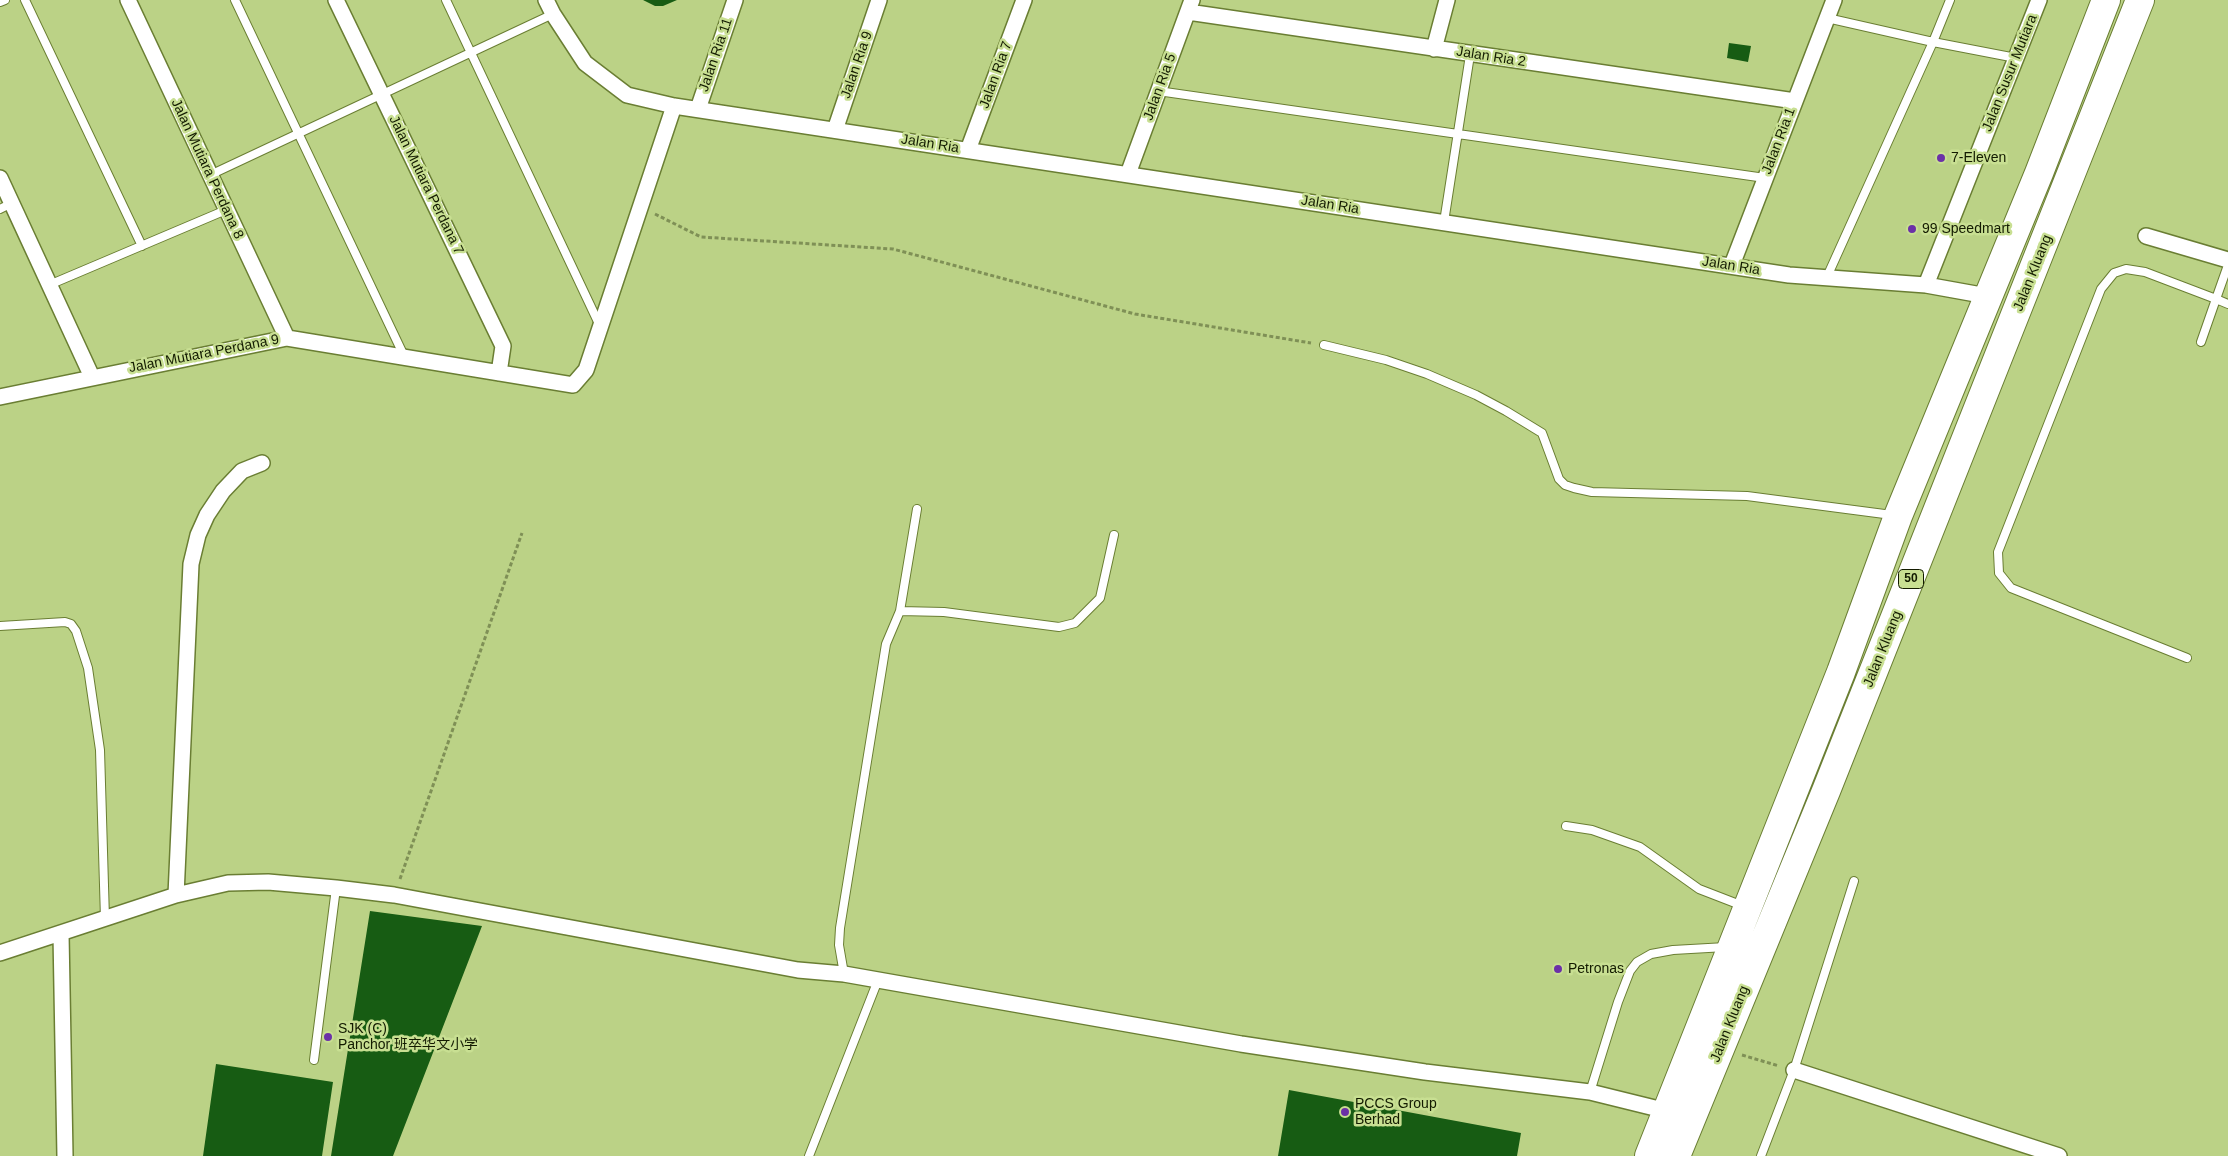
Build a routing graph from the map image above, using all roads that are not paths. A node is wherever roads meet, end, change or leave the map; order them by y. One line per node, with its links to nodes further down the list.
1 (5, 0): 17 (lane)
2 (25, 0): 43 (lane)
3 (128, 0): 36 (street, Jalan Mutiara Perdana 8)
4 (235, 0): 32 (lane)
5 (336, 0): 27 (street, Jalan Mutiara Perdana 7)
6 (446, 0): 23 (lane)
7 (546, 0): 19 (street, Jalan Ria)
8 (735, 0): 30 (street, Jalan Ria 11)
9 (879, 0): 31 (street, Jalan Ria 9)
10 (1024, 0): 34 (street, Jalan Ria 7)
11 (1447, 0): 22 (street)
12 (1834, 0): 20 (street, Jalan Ria 1)
13 (1950, 0): 21 (lane)
14 (2039, 0): 25 (street, Jalan Susur Mutiara)
15 (2106, 0): 50 (highway, Jalan Kluang / 50)
16 (2140, 0): 86 (highway, Jalan Kluang / 50)
17 (0, 2)
18 (1190, 6): 22 (street, Jalan Ria 2); 26 (street, Jalan Ria 5)
19 (553, 14): 23 (lane); 29 (street, Jalan Ria)
20 (1827, 18): 21 (lane); 28 (street, Jalan Ria 1)
21 (1933, 42): 25 (lane); 47 (lane)
22 (1434, 49): 24 (street, Jalan Ria 2)
23 (471, 53): 27 (lane); 53 (lane)
24 (1470, 55): 28 (street, Jalan Ria 2); 33 (lane)
25 (2016, 58): 49 (street, Jalan Susur Mutiara)
26 (1158, 91): 33 (lane); 35 (street, Jalan Ria 5)
27 (382, 94): 32 (lane); 58 (street, Jalan Mutiara Perdana 7)
28 (1795, 101): 38 (street, Jalan Ria 1)
29 (674, 106): 30 (street, Jalan Ria); 53 (street)
30 (698, 109): 31 (street, Jalan Ria)
31 (835, 130): 34 (street, Jalan Ria)
32 (299, 134): 36 (lane); 57 (lane)
33 (1458, 134): 38 (lane); 41 (lane)
34 (968, 150): 35 (street, Jalan Ria)
35 (1128, 174): 41 (street, Jalan Ria)
36 (210, 175): 40 (street, Jalan Mutiara Perdana 8)
37 (0, 178): 39 (street)
38 (1765, 178): 45 (street, Jalan Ria 1)
39 (6, 206): 48 (street)
40 (226, 210): 43 (lane); 54 (street, Jalan Mutiara Perdana 8)
41 (1444, 222): 45 (street, Jalan Ria)
42 (2146, 236): 44 (street)
43 (142, 246): 48 (lane)
44 (2228, 260)
45 (1732, 265): 47 (street, Jalan Ria)
46 (2228, 265): 51 (lane)
47 (1826, 279): 49 (street, Jalan Ria)
48 (49, 285): 59 (street)
49 (1926, 285): 50 (street, Jalan Ria)
50 (1987, 296): 63 (highway, Jalan Kluang / 50)
51 (2216, 299): 52 (lane); 55 (lane); 67 (lane)
52 (2228, 304)
53 (600, 327): 58 (street, Jalan Mutiara Perdana 9)
54 (287, 338): 57 (street, Jalan Mutiara Perdana 9); 59 (street, Jalan Mutiara Perdana 9)
55 (2201, 342)
56 (1324, 345): 63 (lane)
57 (405, 358): 58 (street, Jalan Mutiara Perdana 9)
58 (499, 373)
59 (92, 377): 60 (street, Jalan Mutiara Perdana 9)
60 (0, 397)
61 (262, 463): 71 (street)
62 (917, 509): 65 (lane)
63 (1898, 516): 72 (highway, Jalan Kluang / 50)
64 (1114, 535): 65 (lane)
65 (900, 611): 77 (lane)
66 (0, 626): 73 (lane)
67 (2187, 658)
68 (1566, 826): 72 (lane)
69 (1854, 881): 80 (lane)
70 (336, 888): 71 (street); 77 (street); 79 (lane)
71 (176, 895): 73 (street)
72 (1747, 908): 75 (highway, Jalan Kluang / 50)
73 (106, 919): 74 (street)
74 (61, 934): 76 (street); 83 (street)
75 (1732, 947): 81 (lane); 82 (highway, Jalan Kluang / 50)
76 (0, 953)
77 (844, 974): 78 (street)
78 (878, 980): 81 (street); 84 (lane)
79 (314, 1060)
80 (1794, 1070): 87 (lane); 88 (street)
81 (1590, 1092): 82 (street)
82 (1667, 1111): 85 (highway, Jalan Kluang / 50)
83 (65, 1156)
84 (809, 1156)
85 (1649, 1156)
86 (1676, 1156)
87 (1761, 1156)
88 (2059, 1156)

